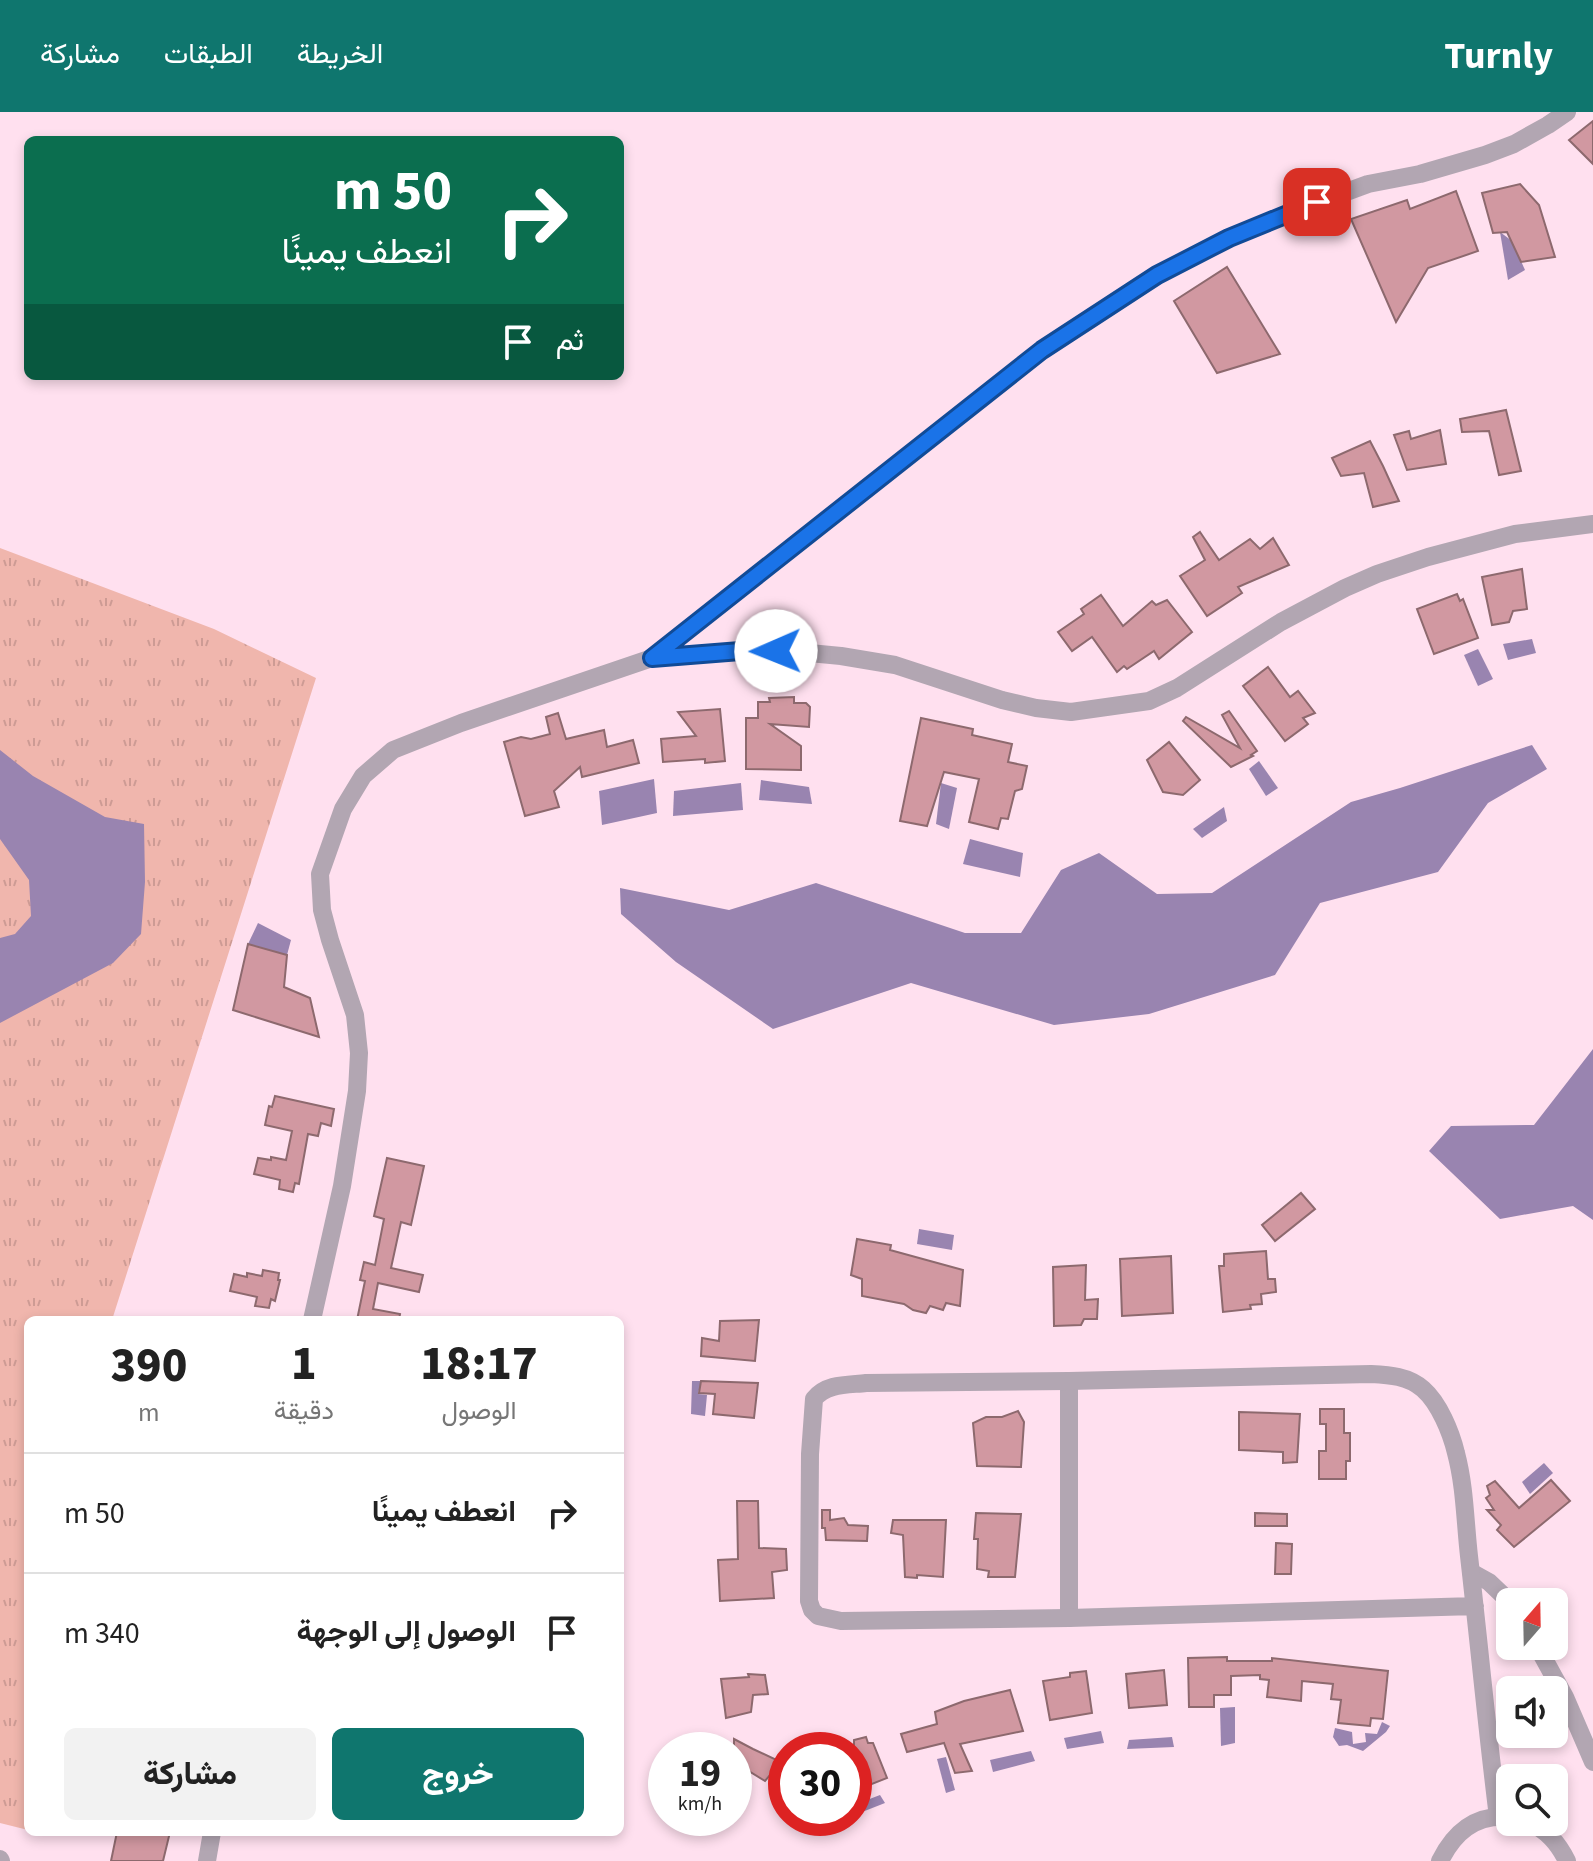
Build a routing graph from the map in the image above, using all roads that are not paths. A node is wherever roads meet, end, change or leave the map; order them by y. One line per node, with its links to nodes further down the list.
1 (1567, 112): 3 (street)
2 (1593, 524): 3 (street)
3 (652, 658): 4 (street)
4 (313, 1316)
5 (1069, 1381): 6 (street); 9 (street); 9 (street)
6 (1471, 1572): 7 (street); 8 (street)
7 (1498, 1588)
8 (1475, 1606): 9 (street); 12 (street)
9 (1069, 1618)
10 (1545, 1660): 11 (street)
11 (1593, 1762)
12 (1496, 1774)
13 (1496, 1818): 17 (street)
14 (211, 1836): 16 (street)
15 (1550, 1836): 18 (street)
16 (207, 1861)
17 (1440, 1861)
18 (1567, 1861)

